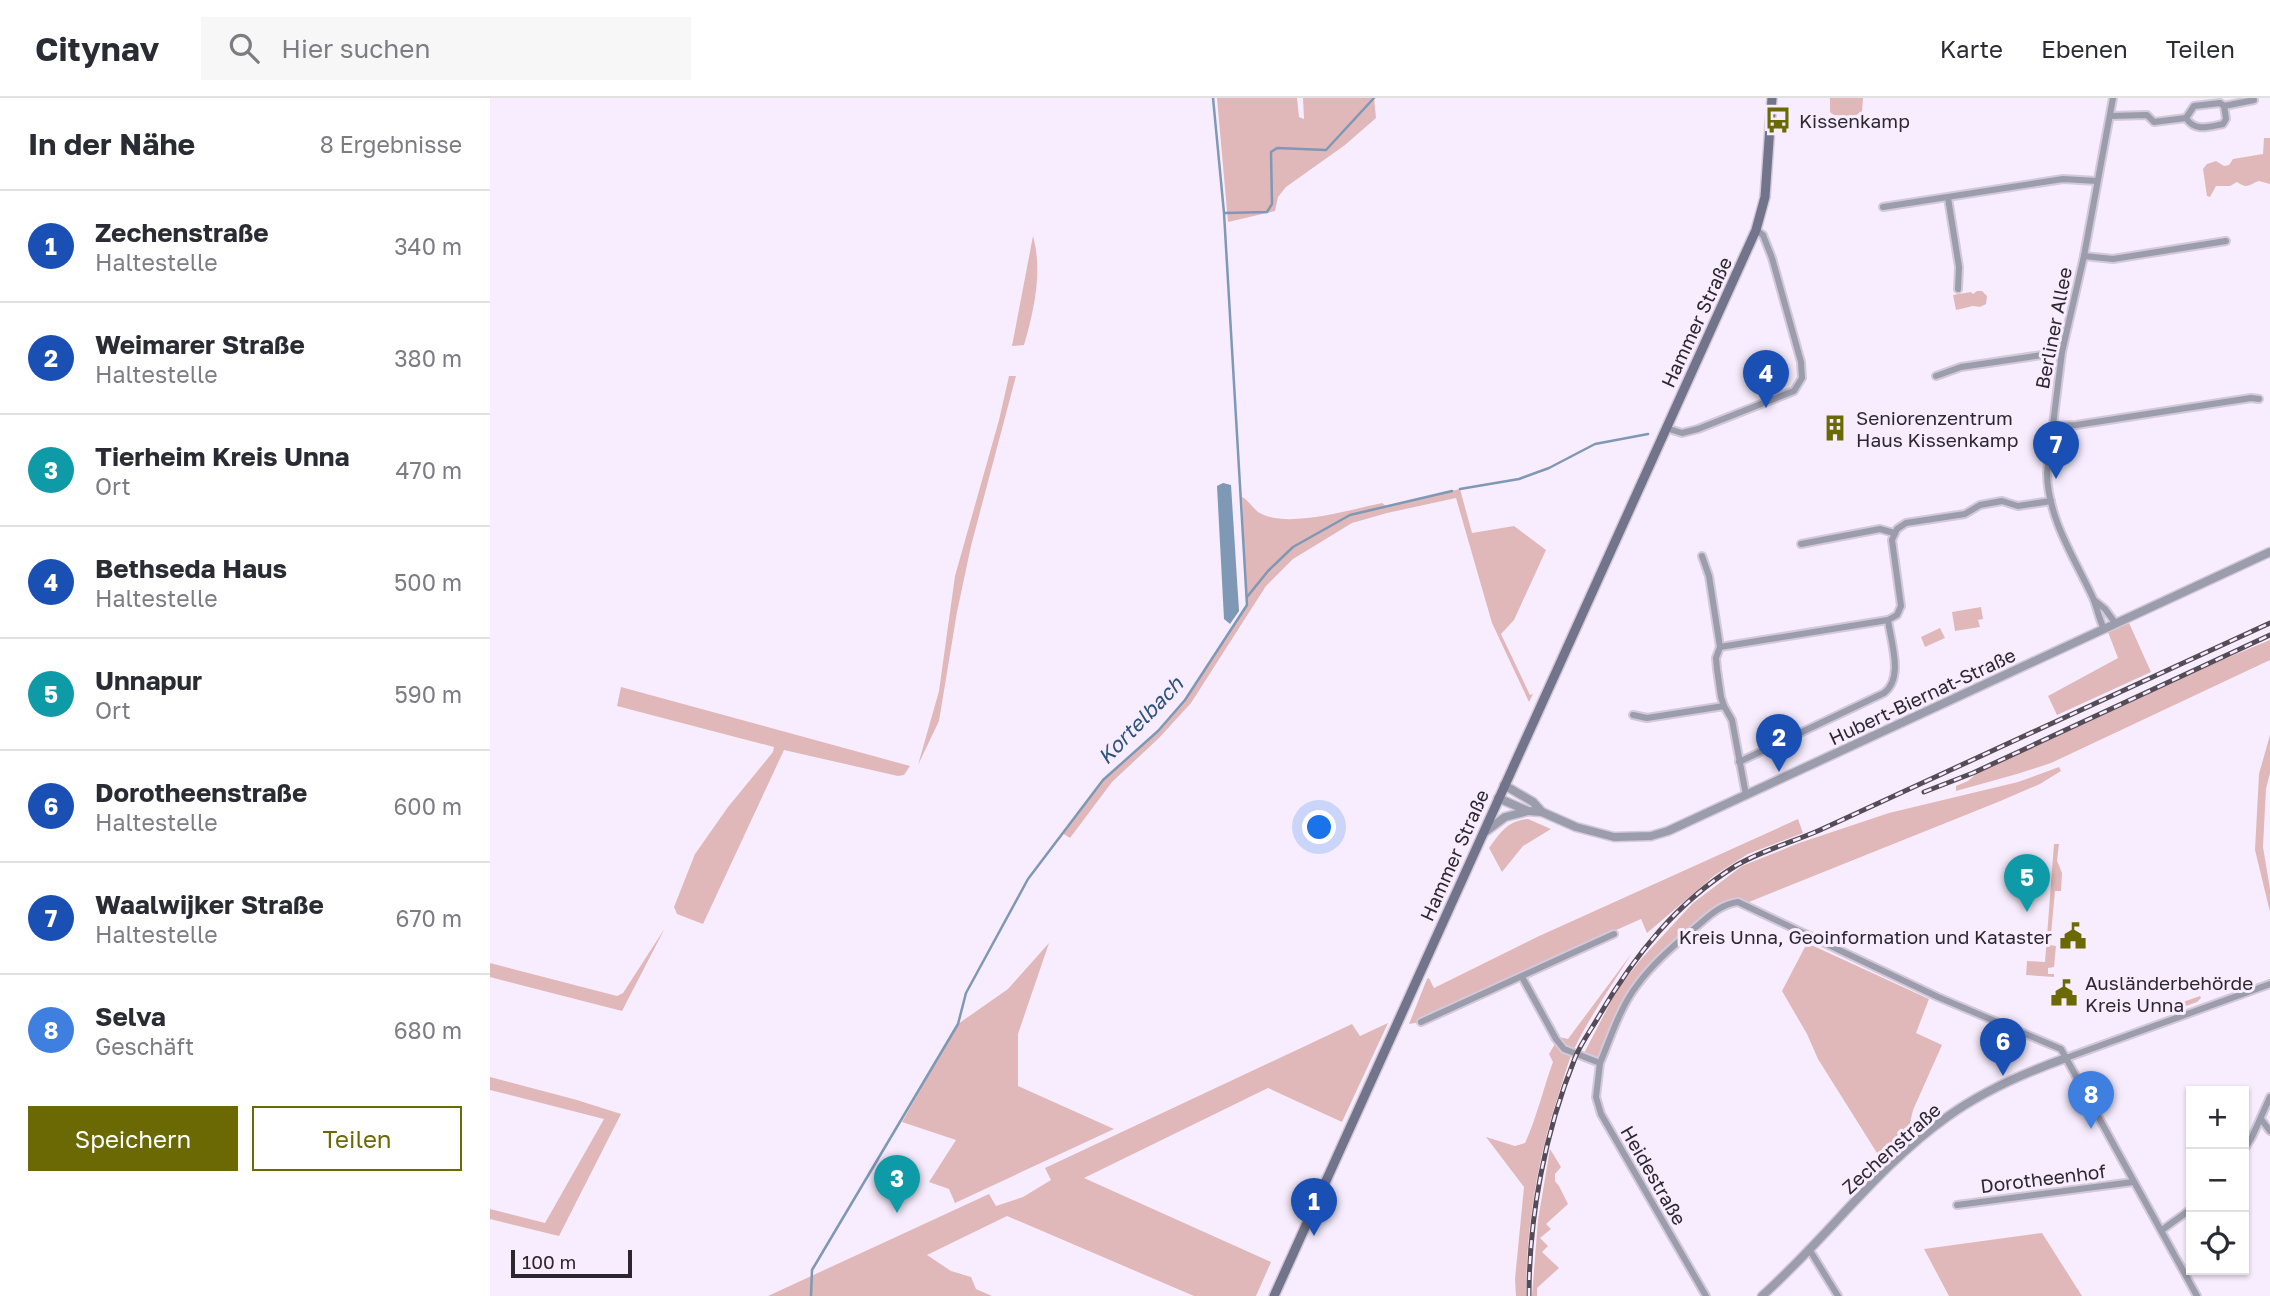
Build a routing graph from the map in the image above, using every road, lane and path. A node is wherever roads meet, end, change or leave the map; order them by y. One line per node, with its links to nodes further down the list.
1 (1772, 98): 10 (main road, Hammer Straße)
2 (2113, 98): 5 (street, Berliner Allee)
3 (2253, 100): 4 (street)
4 (2224, 106): 6 (street); 6 (street)
5 (2111, 116): 6 (street); 7 (street, Berliner Allee)
6 (2186, 118)
7 (2098, 181): 8 (street); 12 (street, Berliner Allee)
8 (1948, 198): 9 (street); 13 (street)
9 (1883, 207)
10 (1756, 230): 18 (main road, Hammer Straße); 18 (street)
11 (2226, 241): 12 (street)
12 (2084, 256): 14 (street, Berliner Allee)
13 (1958, 289)
14 (2062, 352): 15 (street); 17 (street, Berliner Allee)
15 (1936, 376)
16 (2259, 398): 17 (street)
17 (2053, 426): 19 (street, Berliner Allee)
18 (1666, 428): 32 (main road, Hammer Straße)
19 (2051, 500): 20 (street); 24 (street, Berliner Allee)
20 (1894, 533): 21 (street); 25 (street)
21 (1801, 544)
22 (2270, 552): 26 (street, Hubert-Biernat-Straße)
23 (1702, 556): 28 (street)
24 (2094, 600): 26 (street, Berliner Allee); 27 (street, Berliner Allee)
25 (1888, 620): 28 (street); 31 (street)
26 (2116, 624): 27 (street, Hubert-Biernat-Straße)
27 (2104, 629): 33 (street, Hubert-Biernat-Straße)
28 (1720, 648): 29 (street)
29 (1724, 706): 30 (street); 31 (street)
30 (1633, 715)
31 (1739, 762): 33 (street)
32 (1504, 785): 34 (main road, Hammer Straße); 36 (street, Hubert-Biernat-Straße)
33 (1746, 795): 36 (street, Hubert-Biernat-Straße)
34 (1498, 798): 35 (street, Hubert-Biernat-Straße); 37 (main road, Hammer Straße)
35 (1528, 811): 36 (street, Hubert-Biernat-Straße); 37 (street)
36 (1542, 812)
37 (1482, 835): 53 (main road, Hammer Straße)
38 (1614, 934): 39 (street)
39 (1522, 976): 41 (street); 43 (street)
40 (2270, 984): 42 (street, Zechenstraße)
41 (1420, 1021)
42 (2066, 1058): 43 (street); 48 (street); 52 (street, Zechenstraße)
43 (1600, 1063): 54 (street, Heidestraße)
44 (2270, 1097): 45 (street)
45 (2261, 1119): 46 (street); 47 (street)
46 (2270, 1132)
47 (2245, 1149)
48 (2133, 1182): 49 (street, Dorotheenhof); 51 (street)
49 (1957, 1205)
50 (2187, 1212): 51 (street)
51 (2162, 1230): 57 (street)
52 (1810, 1249): 55 (street, Zechenstraße); 56 (street)
53 (1274, 1296)
54 (1706, 1296)
55 (1762, 1296)
56 (1838, 1296)
57 (2197, 1296)

